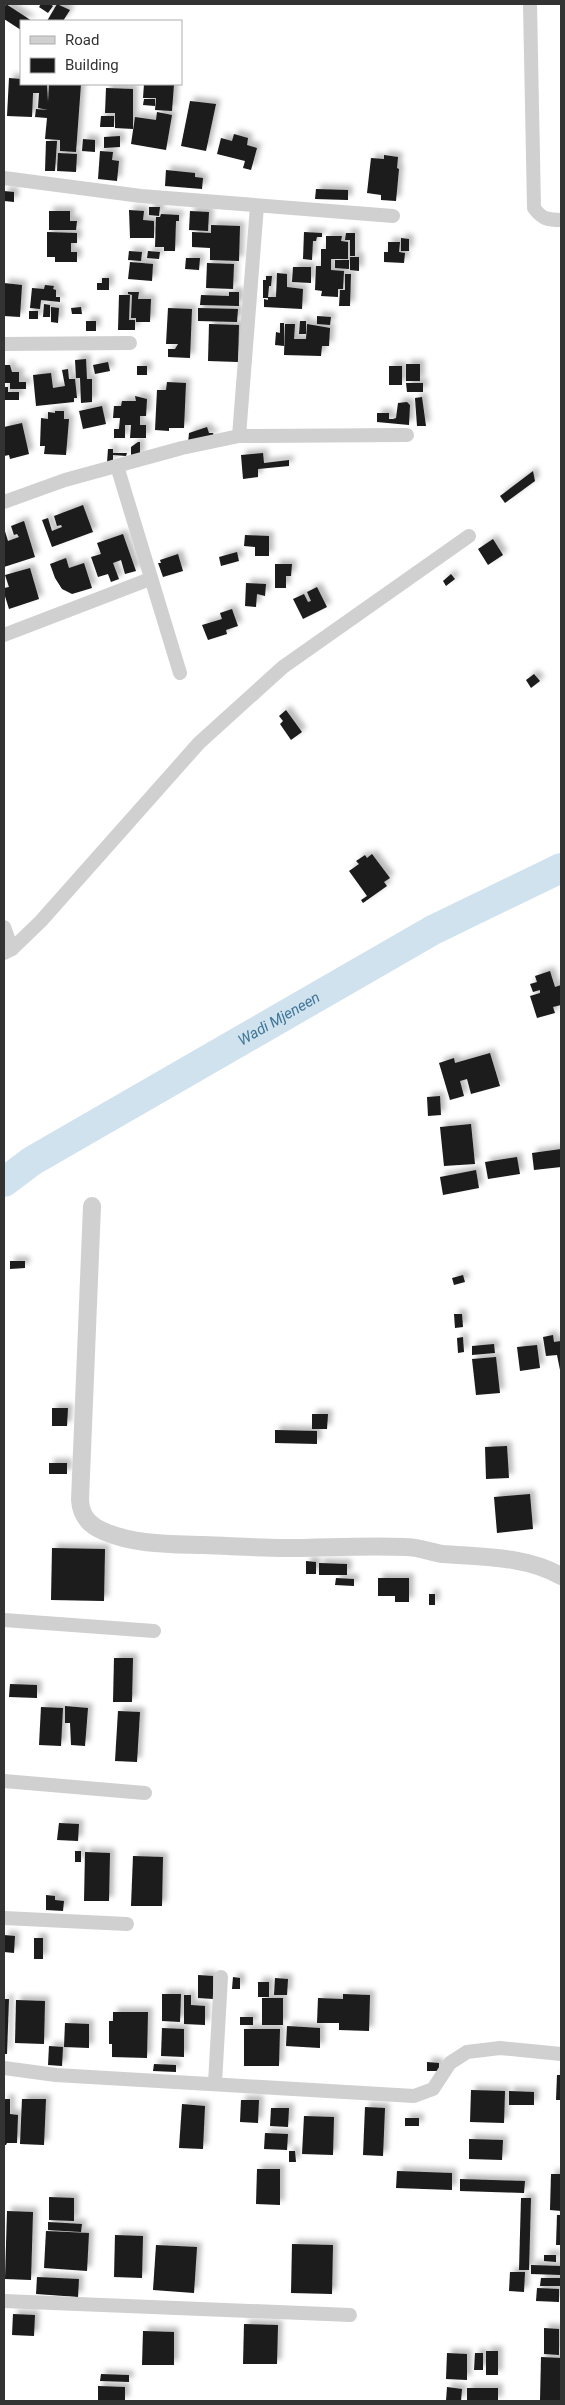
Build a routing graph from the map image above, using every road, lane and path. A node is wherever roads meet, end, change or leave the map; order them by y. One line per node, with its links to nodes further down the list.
1 (530, 4): 5 (street)
2 (4, 178): 3 (street)
3 (257, 206): 4 (street); 9 (street)
4 (393, 216)
5 (561, 220)
6 (130, 343): 7 (street)
7 (4, 344)
8 (407, 435): 9 (street)
9 (239, 436): 10 (street)
10 (116, 466): 11 (street); 13 (street)
11 (4, 502)
12 (469, 536): 17 (street)
13 (150, 579): 14 (street); 15 (street)
14 (4, 635)
15 (180, 673)
16 (4, 927): 17 (street)
17 (8, 951)
18 (92, 1206): 19 (street)
19 (561, 1576)
20 (4, 1620): 21 (street)
21 (154, 1631)
22 (4, 1781): 23 (street)
23 (145, 1792)
24 (4, 1918): 25 (street)
25 (127, 1924)
26 (221, 1976): 29 (street)
27 (561, 2054): 29 (street)
28 (4, 2068): 29 (street)
29 (215, 2083)
30 (4, 2301): 31 (street)
31 (350, 2315)

